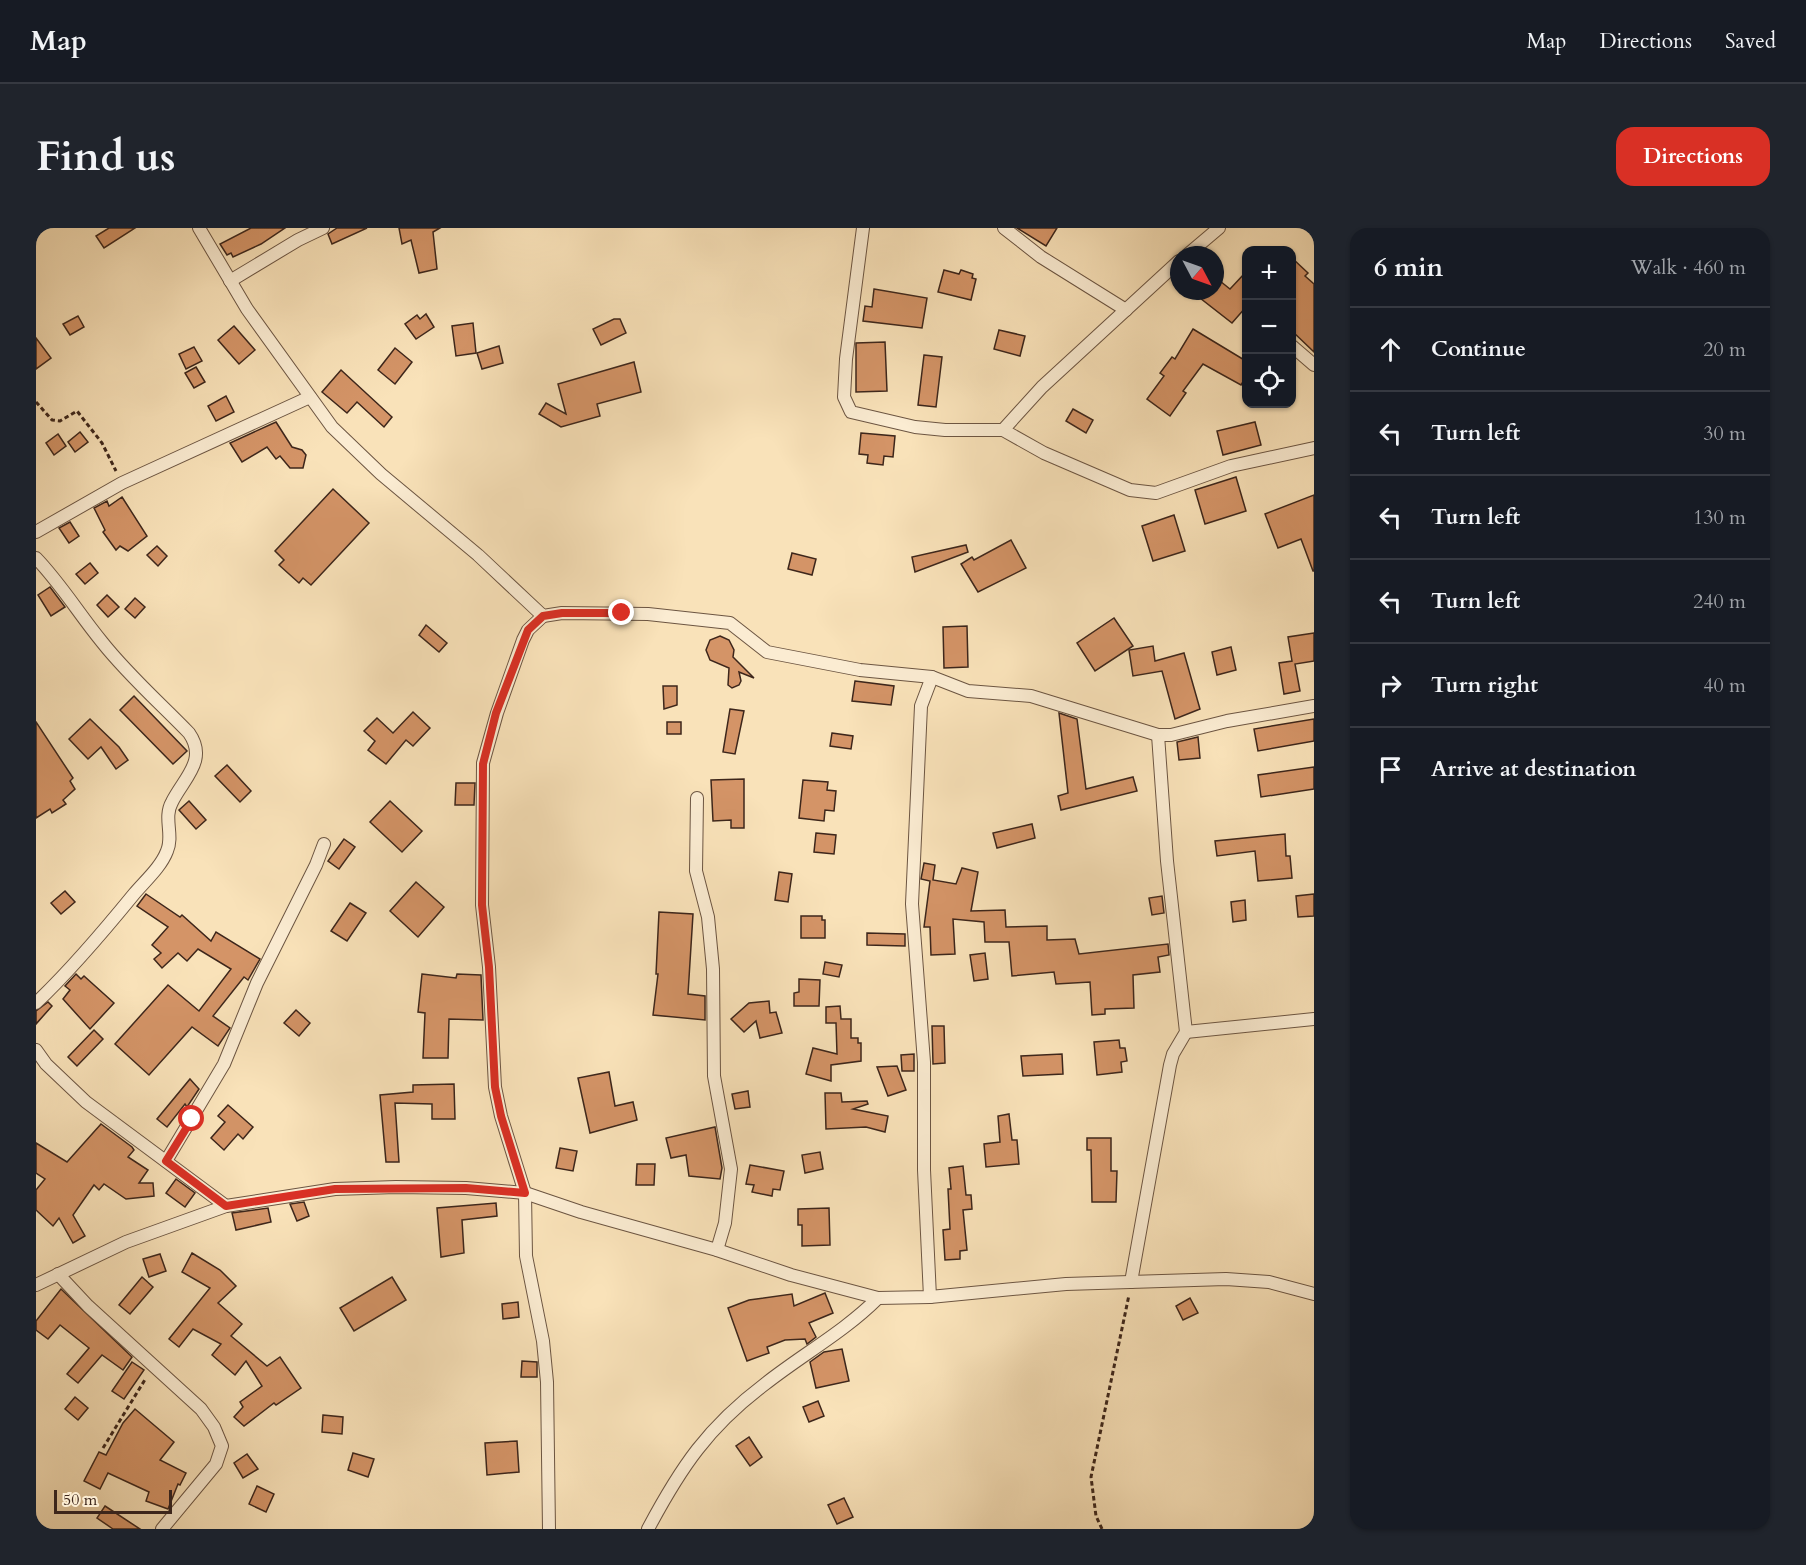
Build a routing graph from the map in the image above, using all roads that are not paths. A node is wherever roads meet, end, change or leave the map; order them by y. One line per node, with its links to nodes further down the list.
1 (199, 228): 8 (street)
2 (323, 228): 8 (street)
3 (863, 228): 13 (street)
4 (1004, 228): 9 (street)
5 (1219, 228): 6 (street)
6 (1197, 246)
7 (1170, 269): 9 (street)
8 (230, 281): 12 (street)
9 (1126, 310): 13 (street)
10 (1296, 349): 11 (street)
11 (1314, 365)
12 (310, 398): 15 (street); 17 (street)
13 (1003, 430): 14 (street)
14 (1314, 448)
15 (36, 532)
16 (36, 558): 23 (street)
17 (543, 616): 18 (street); 28 (street)
18 (932, 677): 20 (street); 35 (street)
19 (1314, 706): 20 (street)
20 (1158, 735): 25 (street)
21 (697, 798): 30 (street)
22 (324, 844): 27 (street)
23 (36, 1003)
24 (1314, 1019): 25 (street)
25 (1186, 1032): 32 (street)
26 (36, 1050): 27 (street)
27 (166, 1161): 29 (street)
28 (525, 1193): 29 (street); 30 (street); 38 (street)
29 (226, 1206): 31 (street)
30 (717, 1250): 36 (street)
31 (58, 1274): 33 (street); 37 (street)
32 (1131, 1282): 34 (street); 35 (street)
33 (36, 1285)
34 (1314, 1294)
35 (930, 1297): 36 (street)
36 (878, 1298): 39 (street)
37 (162, 1529)
38 (549, 1529)
39 (648, 1529)

